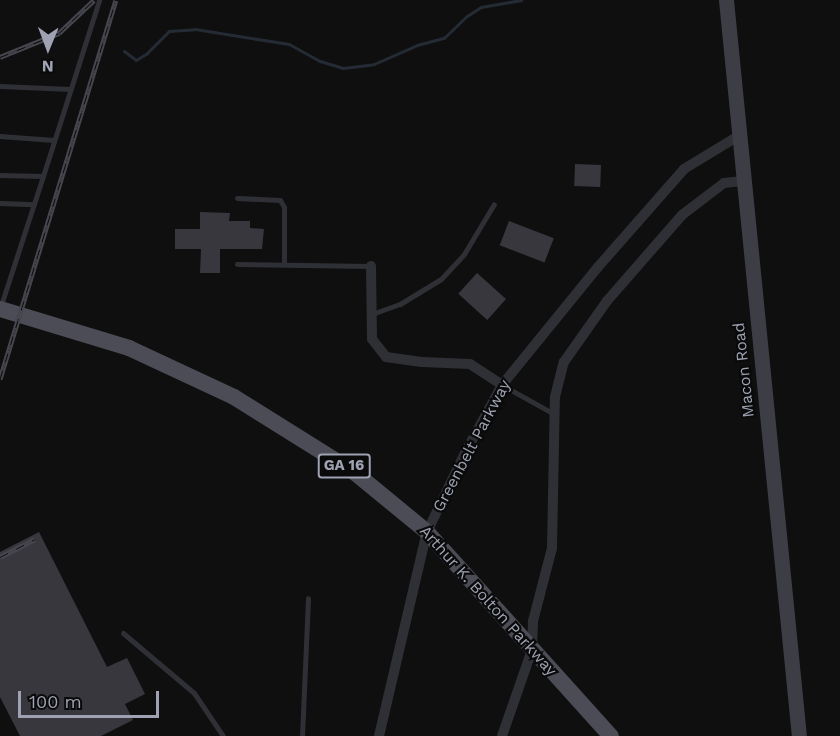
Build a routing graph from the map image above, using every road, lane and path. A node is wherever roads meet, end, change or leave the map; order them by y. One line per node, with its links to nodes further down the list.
1 (99, 0): 4 (lane)
2 (726, 0): 5 (main road, Macon Road)
3 (0, 86): 4 (lane)
4 (71, 89): 7 (lane)
5 (740, 135): 10 (main road, Macon Road); 20 (street, Greenbelt Parkway)
6 (0, 136): 7 (lane)
7 (54, 140): 9 (lane)
8 (0, 175): 9 (lane)
9 (43, 176): 13 (lane)
10 (743, 181): 21 (street); 31 (main road, Macon Road)
11 (237, 198): 16 (lane)
12 (0, 203): 13 (lane)
13 (34, 204): 18 (lane)
14 (494, 204): 19 (lane)
15 (237, 264): 16 (lane)
16 (284, 264): 17 (lane)
17 (371, 266): 19 (street)
18 (0, 309): 22 (main road, Arthur K. Bolton Parkway / GA 16)
19 (372, 314): 20 (street)
20 (502, 385): 21 (lane); 22 (street, Greenbelt Parkway)
21 (555, 414): 25 (street)
22 (427, 532): 25 (main road, Arthur K. Bolton Parkway / GA 16); 28 (street, Greenbelt Parkway)
23 (308, 598): 27 (lane)
24 (123, 633): 26 (lane)
25 (532, 650): 29 (street); 30 (main road, Arthur K. Bolton Parkway / GA 16)
26 (223, 736)
27 (302, 736)
28 (379, 736)
29 (502, 736)
30 (611, 736)
31 (799, 736)

